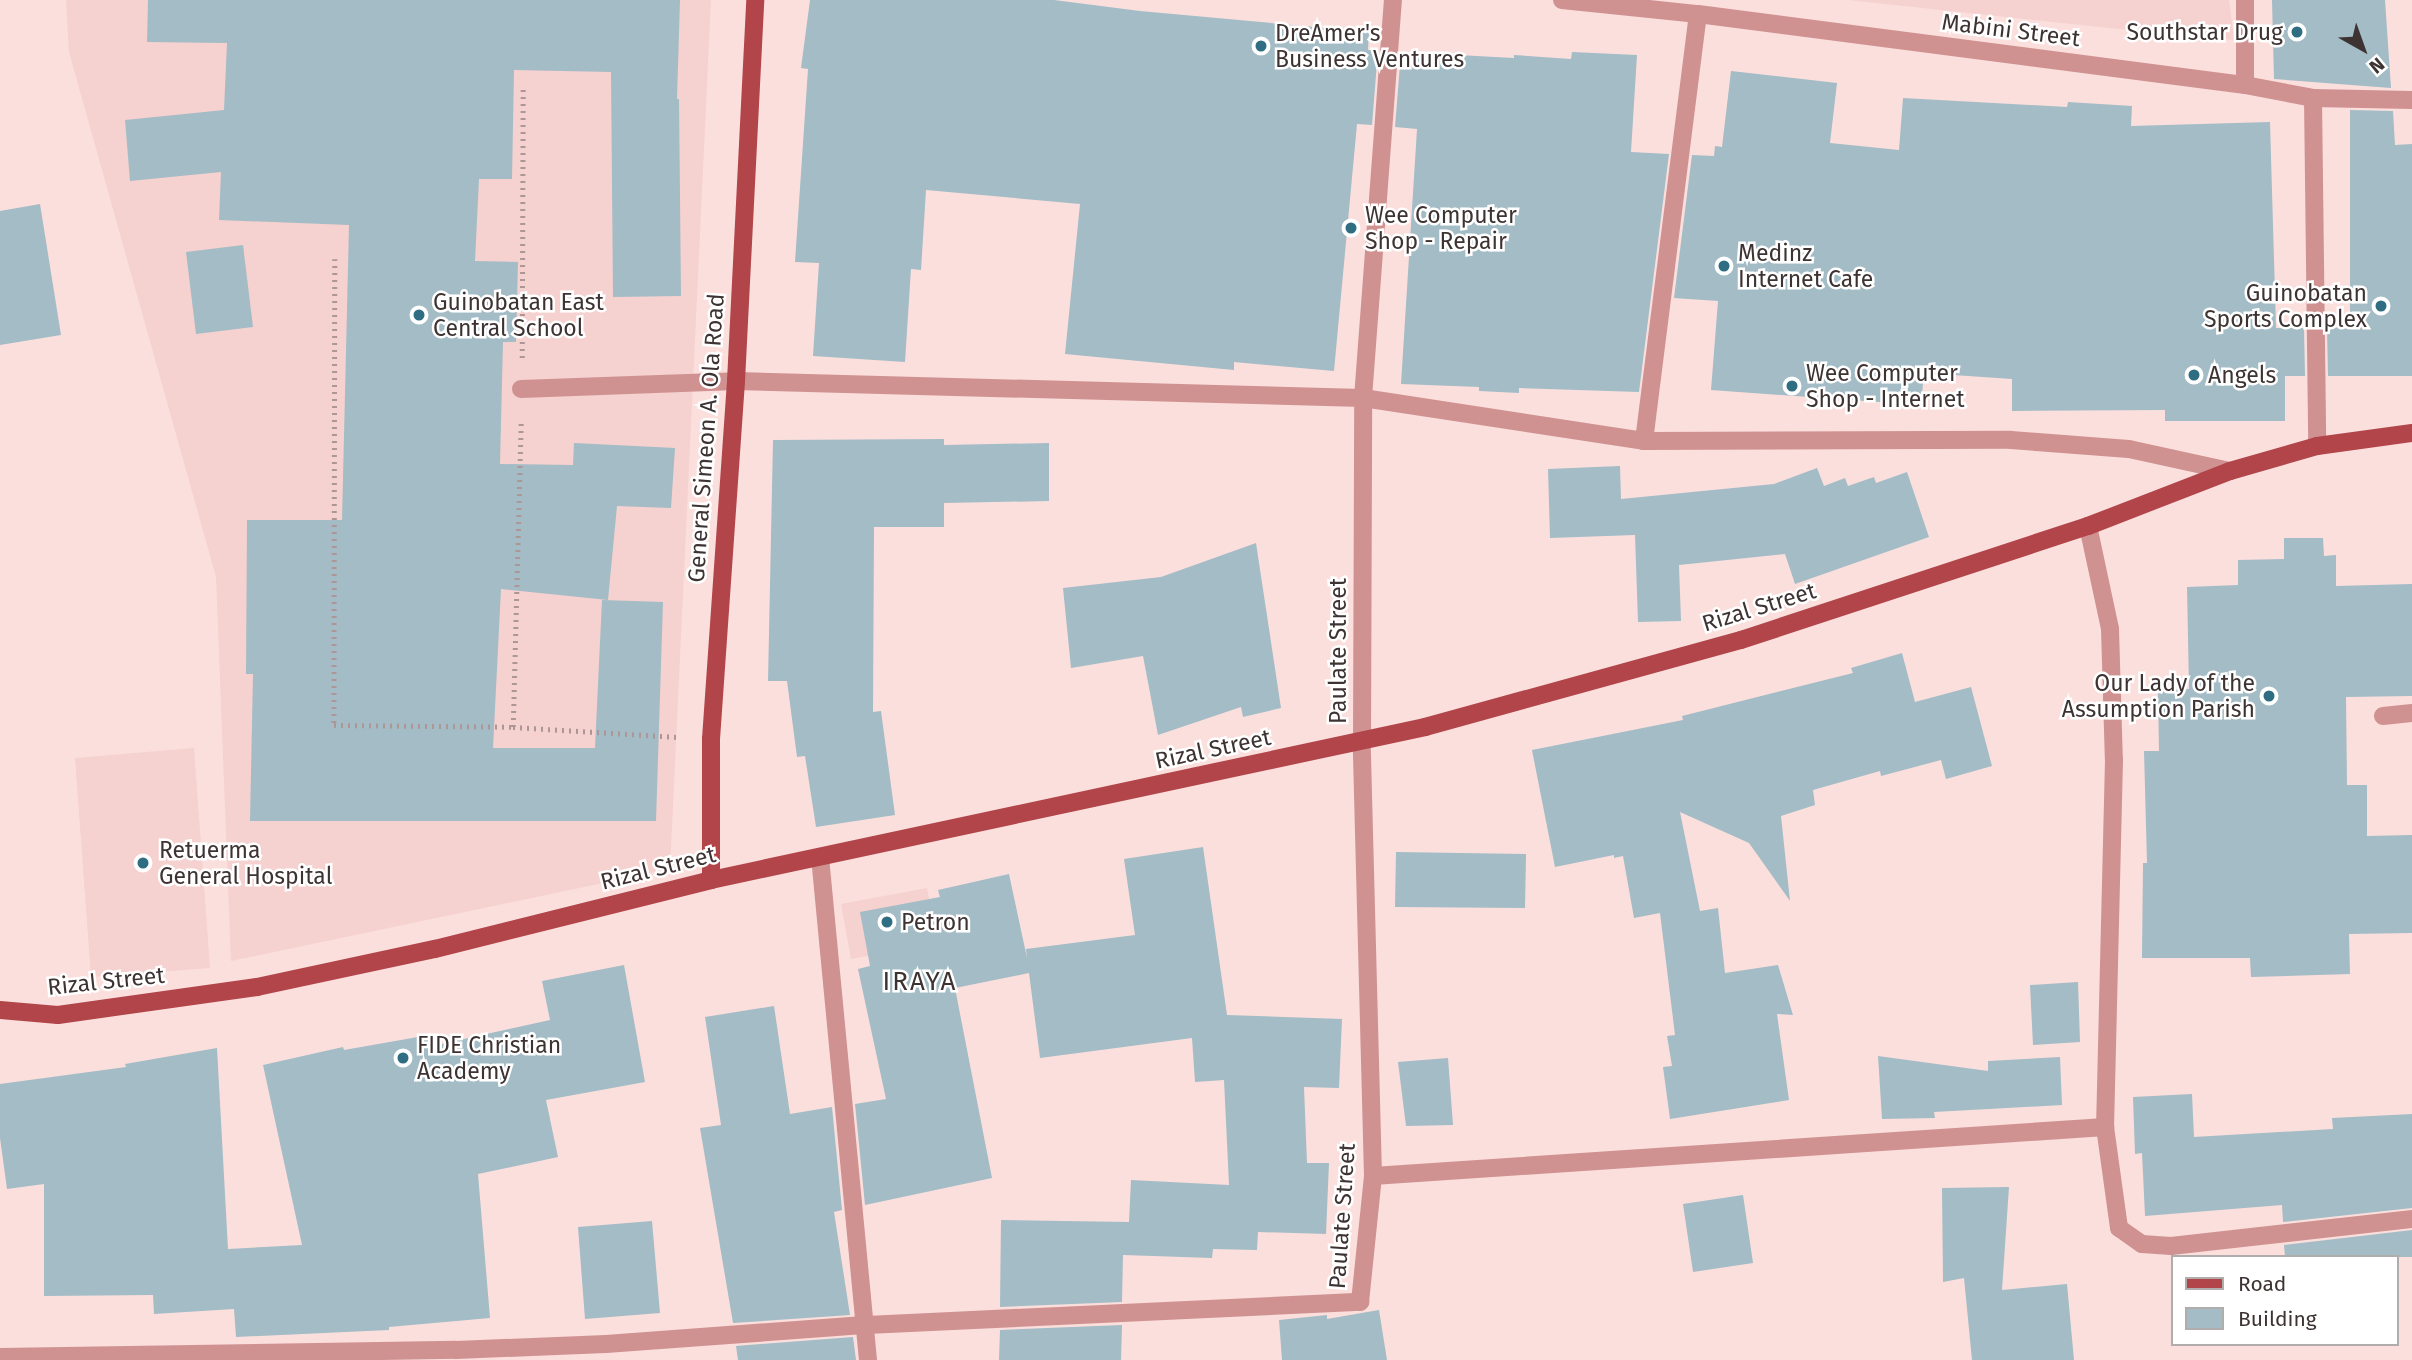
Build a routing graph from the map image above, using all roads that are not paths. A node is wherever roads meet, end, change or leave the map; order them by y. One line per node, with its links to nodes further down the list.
1 (755, 0): 9 (main road, General Simeon A. Ola Road)
2 (1393, 0): 11 (street, Paulate Street)
3 (1562, 0): 5 (street, Mabini Street)
4 (2245, 0): 6 (street)
5 (1698, 14): 6 (street, Mabini Street); 13 (street)
6 (2245, 85): 7 (street, Mabini Street)
7 (2314, 98): 8 (street, Mabini Street); 14 (street)
8 (2412, 100)
9 (736, 381): 10 (street); 11 (street); 21 (main road, General Simeon A. Ola Road)
10 (522, 389)
11 (1363, 398): 13 (street); 19 (street, Paulate Street)
12 (2412, 433): 14 (main road, Rizal Street)
13 (1644, 441): 15 (street)
14 (2318, 446): 15 (main road, Rizal Street)
15 (2230, 471): 16 (main road, Rizal Street)
16 (2088, 526): 19 (main road, Rizal Street); 23 (street)
17 (2412, 713): 18 (street)
18 (2383, 716)
19 (1362, 742): 20 (main road, Rizal Street); 24 (street, Paulate Street)
20 (820, 857): 21 (main road, Rizal Street); 26 (street)
21 (711, 880): 22 (main road, Rizal Street)
22 (0, 1010)
23 (2105, 1127): 24 (street); 25 (street)
24 (1373, 1176): 26 (street, Paulate Street)
25 (2412, 1219)
26 (867, 1325): 27 (street); 29 (street)
27 (455, 1355): 28 (street)
28 (0, 1357)
29 (868, 1360)

